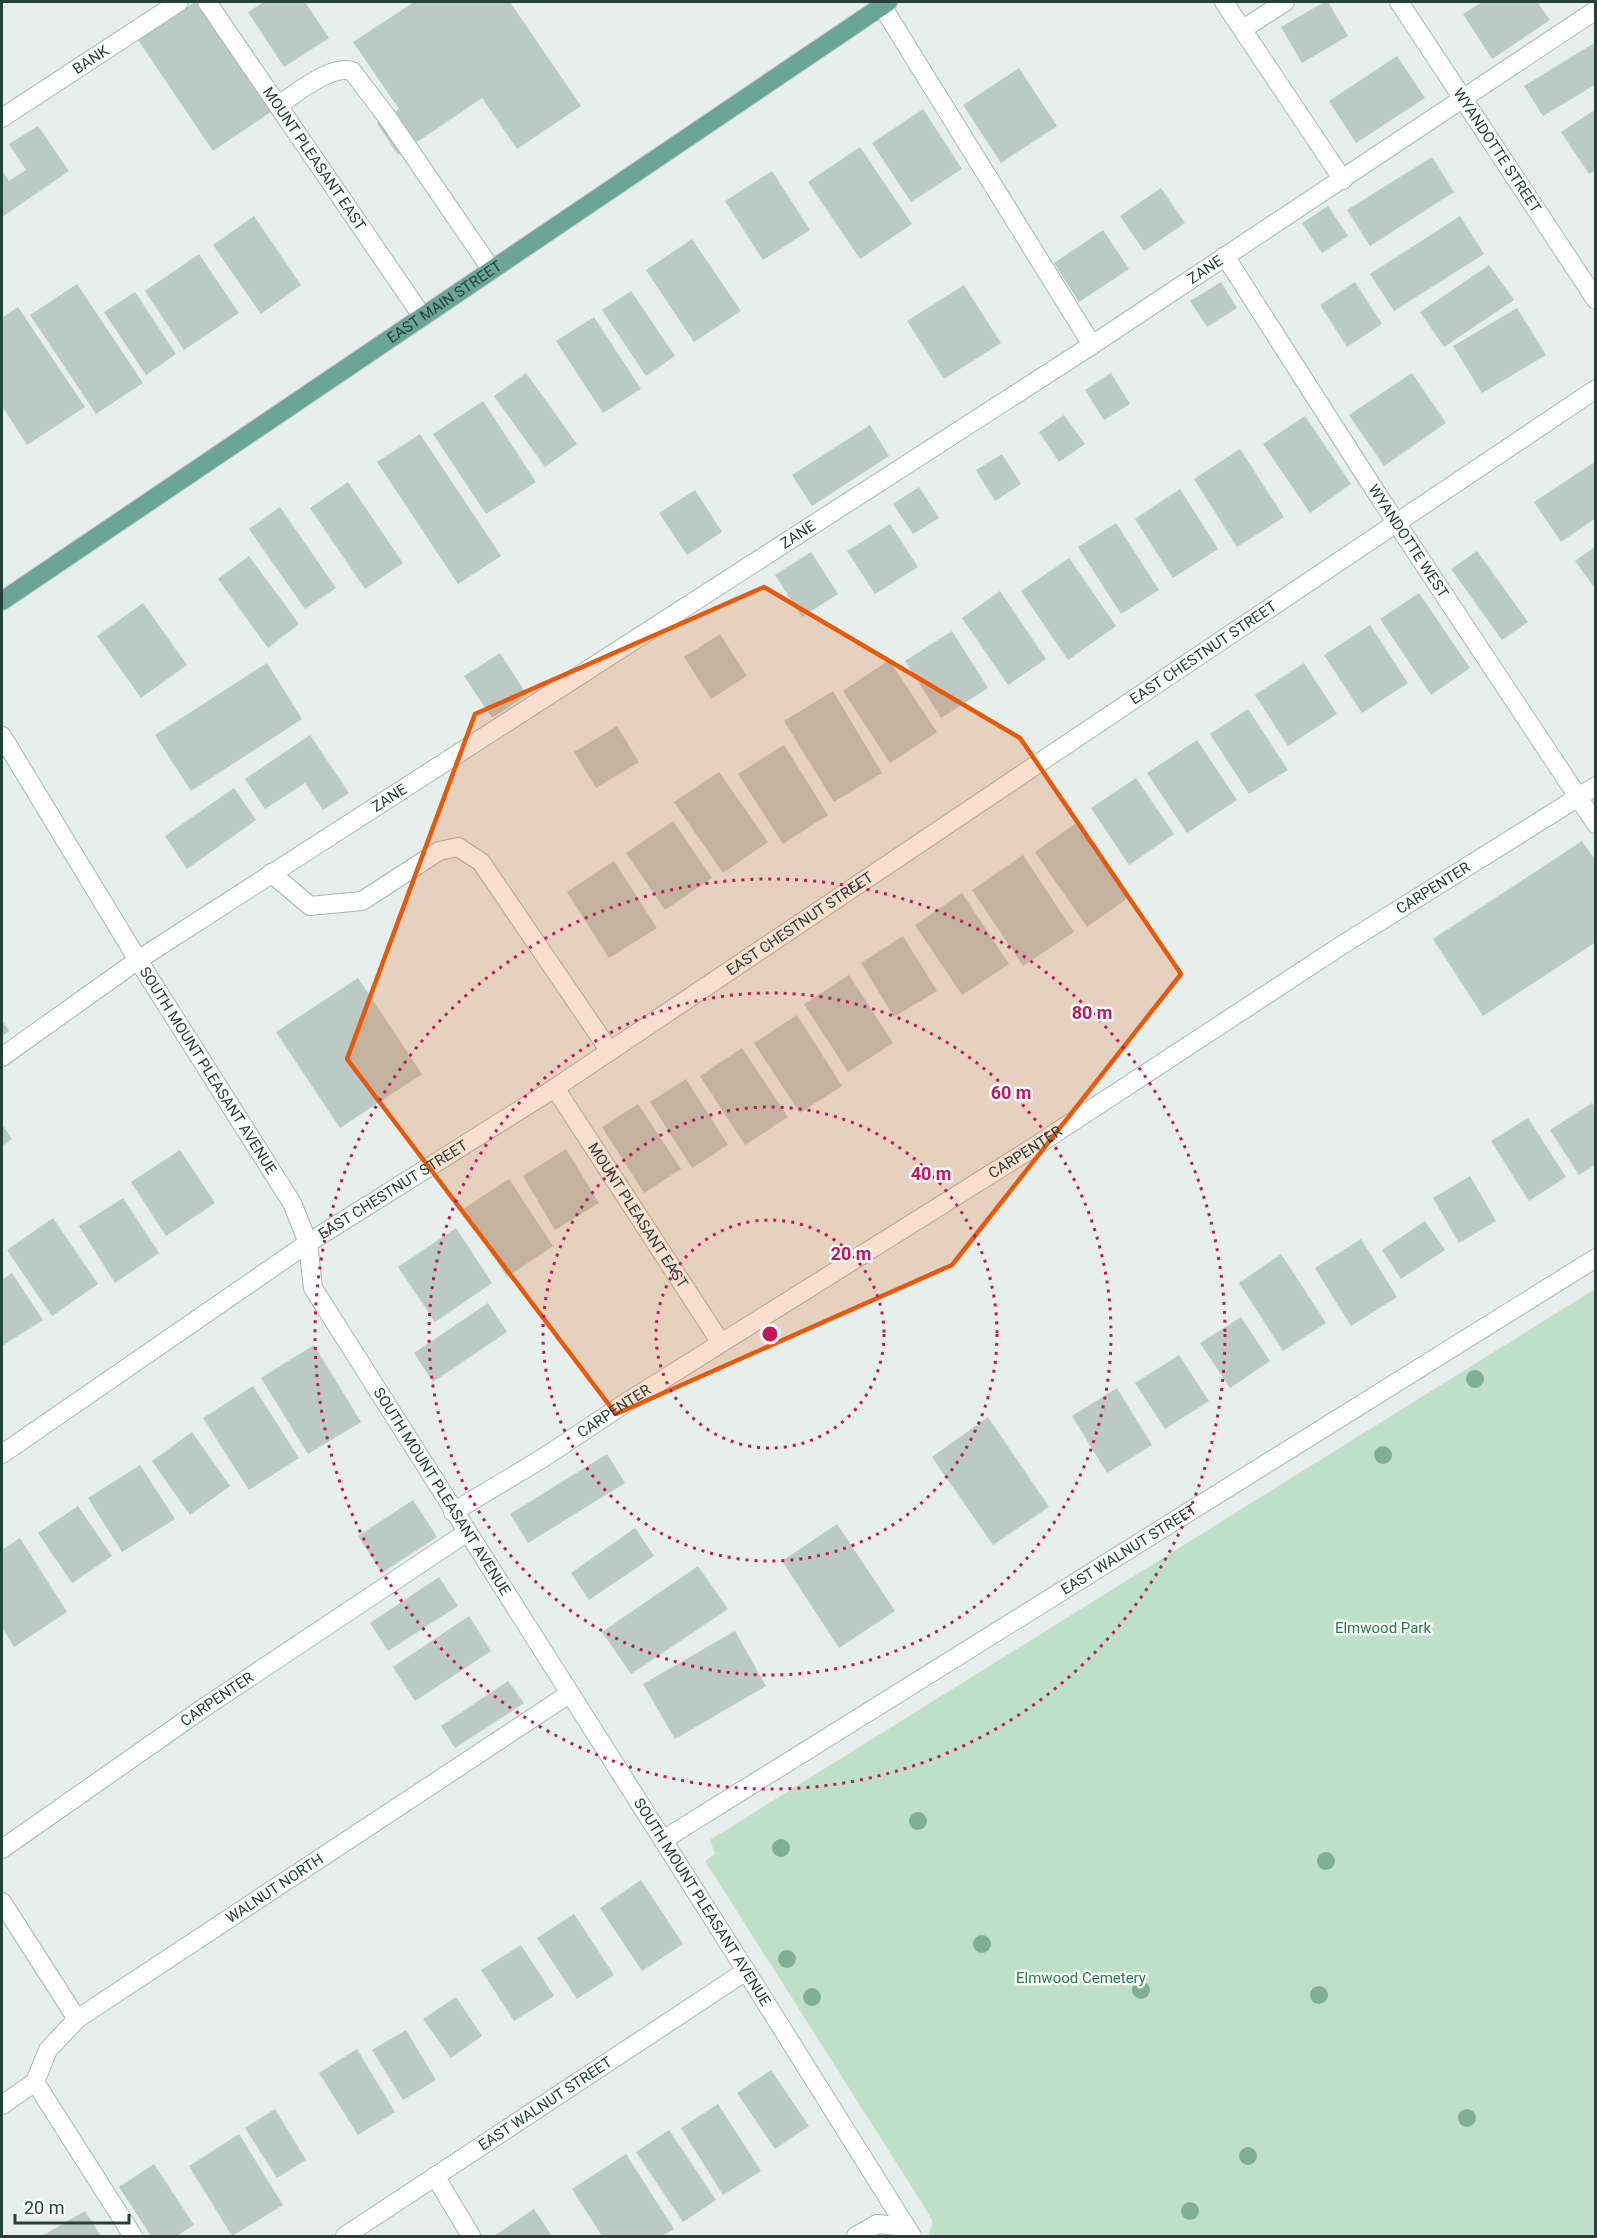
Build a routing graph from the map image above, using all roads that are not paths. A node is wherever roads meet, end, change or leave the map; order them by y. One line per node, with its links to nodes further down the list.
1 (179, 2): 11 (street, BANK)
2 (207, 2): 10 (street, MOUNT PLEASANT EAST)
3 (1224, 2): 8 (street)
4 (1285, 2): 8 (street)
5 (1399, 2): 9 (street, WYANDOTTE STREET)
6 (885, 4): 14 (main road, EAST MAIN STREET); 17 (street)
7 (1596, 10): 9 (street, ZANE)
8 (1243, 29): 12 (street)
9 (1463, 99): 12 (street, ZANE); 15 (street, WYANDOTTE STREET)
10 (278, 105): 14 (street); 16 (street, MOUNT PLEASANT EAST)
11 (2, 118)
12 (1343, 180): 13 (street, ZANE)
13 (1225, 256): 17 (street, ZANE); 19 (street, WYANDOTTE WEST)
14 (491, 269): 16 (main road, EAST MAIN STREET)
15 (1596, 300)
16 (422, 316): 20 (main road, EAST MAIN STREET)
17 (1092, 345): 25 (street, ZANE)
18 (1596, 389): 19 (street, EAST CHESTNUT STREET)
19 (1396, 522): 23 (street, WYANDOTTE WEST); 27 (street, EAST CHESTNUT STREET)
20 (2, 601)
21 (2, 735): 26 (street, SOUTH MOUNT PLEASANT AVENUE)
22 (1596, 786): 23 (street, CARPENTER)
23 (1577, 798): 24 (street, WYANDOTTE WEST); 32 (street, CARPENTER)
24 (1596, 824)
25 (271, 873): 26 (street, ZANE); 27 (street)
26 (138, 960): 28 (street, ZANE); 30 (street, SOUTH MOUNT PLEASANT AVENUE)
27 (609, 1050): 29 (street, EAST CHESTNUT STREET)
28 (2, 1057)
29 (555, 1088): 30 (street, EAST CHESTNUT STREET); 32 (street, MOUNT PLEASANT EAST)
30 (308, 1244): 33 (street, EAST CHESTNUT STREET); 34 (street, SOUTH MOUNT PLEASANT AVENUE)
31 (1596, 1258): 37 (street, EAST WALNUT STREET)
32 (721, 1343): 34 (street, CARPENTER)
33 (2, 1454)
34 (453, 1512): 35 (street, SOUTH MOUNT PLEASANT AVENUE)
35 (466, 1533): 36 (street, SOUTH MOUNT PLEASANT AVENUE); 38 (street, CARPENTER)
36 (569, 1694): 37 (street, SOUTH MOUNT PLEASANT AVENUE); 41 (street, WALNUT NORTH)
37 (663, 1840): 40 (street, SOUTH MOUNT PLEASANT AVENUE)
38 (2, 1849)
39 (2, 1902): 41 (street)
40 (746, 1971): 44 (street, EAST WALNUT STREET); 45 (street, SOUTH MOUNT PLEASANT AVENUE)
41 (77, 2019): 42 (street, WALNUT NORTH)
42 (35, 2082): 43 (street); 46 (street)
43 (2, 2105)
44 (435, 2176): 47 (street, EAST WALNUT STREET); 48 (street)
45 (909, 2232): 49 (street)
46 (133, 2236)
47 (345, 2236)
48 (471, 2236)
49 (856, 2236)

